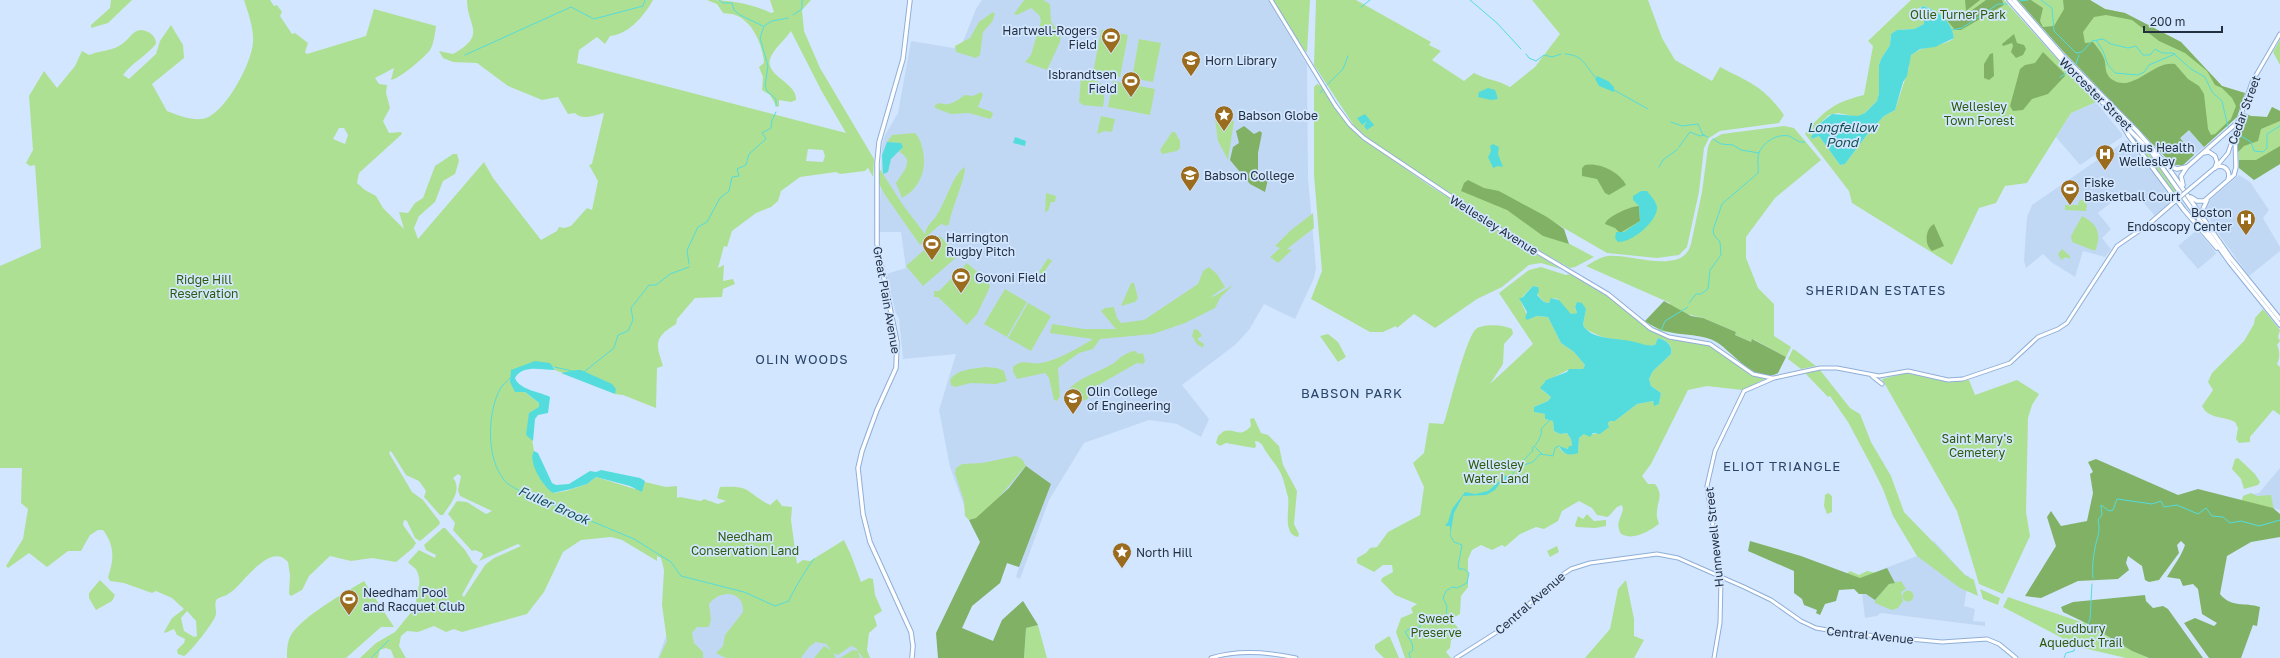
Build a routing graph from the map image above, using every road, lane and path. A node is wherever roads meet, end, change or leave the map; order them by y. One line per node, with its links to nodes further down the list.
1 (910, 0): 27 (main road, Great Plain Avenue)
2 (1271, 0): 24 (main road, Wellesley Avenue)
3 (2009, 0): 6 (main road, Worcester Street)
4 (2014, 0): 10 (main road, Worcester Street)
5 (2280, 34): 7 (main road, Cedar Street)
6 (2115, 114): 17 (main road); 19 (main road, Worcester Street)
7 (2239, 121): 8 (main road, Cedar Street); 9 (main road)
8 (2235, 133): 12 (main road, Cedar Street); 13 (main road)
9 (2201, 155): 11 (main road); 12 (main road)
10 (2165, 163): 11 (main road); 14 (main road, Worcester Street)
11 (2187, 167): 14 (main road)
12 (2215, 168): 13 (main road); 17 (main road, Cedar Street, bridge)
13 (2228, 182): 16 (main road)
14 (2185, 190): 15 (main road, Worcester Street)
15 (2188, 195): 16 (main road); 18 (main road, Worcester Street)
16 (2208, 199): 18 (main road)
17 (2176, 201): 19 (main road); 20 (main road, Cedar Street)
18 (2205, 220): 21 (main road, Worcester Street)
19 (2222, 252): 22 (main road, Worcester Street)
20 (2071, 318): 23 (main road, Hunnewell Street)
21 (2280, 319)
22 (2280, 325)
23 (1870, 374): 24 (main road, Hunnewell Street); 25 (main road)
24 (1774, 378): 26 (main road, Hunnewell Street)
25 (1882, 384)
26 (1720, 576): 30 (main road, Central Avenue); 31 (main road, Hunnewell Street); 32 (main road, Central Avenue)
27 (912, 658)
28 (1211, 658): 29 (main road)
29 (1296, 658)
30 (1456, 658)
31 (1714, 658)
32 (2016, 658)

